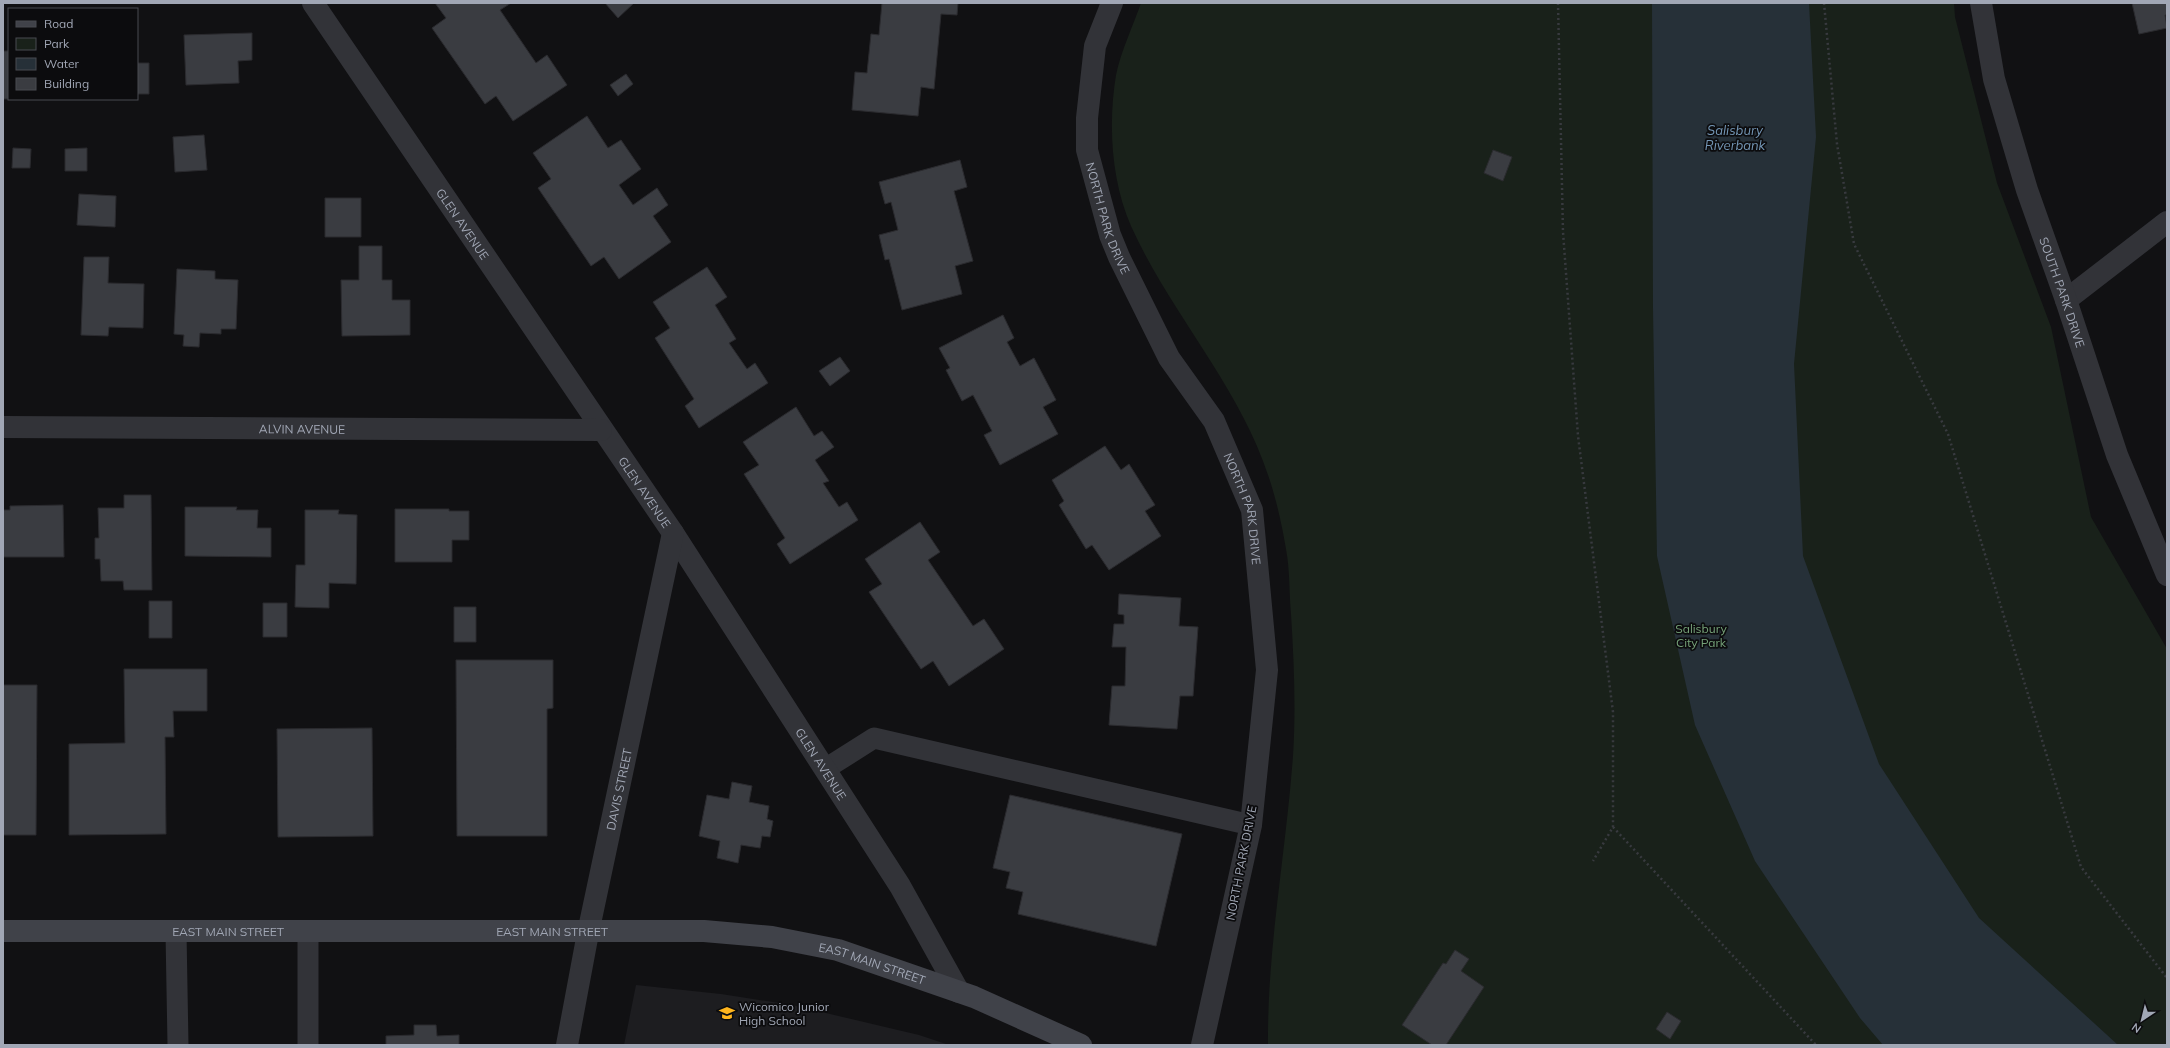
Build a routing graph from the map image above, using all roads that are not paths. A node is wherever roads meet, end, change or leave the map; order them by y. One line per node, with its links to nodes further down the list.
1 (313, 3): 7 (street, GLEN AVENUE)
2 (1112, 3): 11 (street, NORTH PARK DRIVE)
3 (1980, 3): 5 (street, SOUTH PARK DRIVE)
4 (2167, 222): 5 (street)
5 (2066, 300): 9 (street, SOUTH PARK DRIVE)
6 (3, 427): 7 (street, ALVIN AVENUE)
7 (601, 430): 8 (street, GLEN AVENUE)
8 (673, 533): 10 (street, GLEN AVENUE); 15 (street, DAVIS STREET)
9 (2167, 575)
10 (825, 769): 11 (lane); 16 (street, GLEN AVENUE)
11 (1251, 825): 21 (street, NORTH PARK DRIVE)
12 (3, 931): 13 (main road, EAST MAIN STREET)
13 (176, 932): 14 (main road, EAST MAIN STREET); 17 (lane)
14 (308, 932): 15 (main road, EAST MAIN STREET); 18 (lane)
15 (588, 933): 16 (main road, EAST MAIN STREET); 19 (street, DAVIS STREET)
16 (959, 992): 20 (main road, EAST MAIN STREET)
17 (178, 1045)
18 (308, 1045)
19 (567, 1045)
20 (1081, 1045)
21 (1202, 1045)

